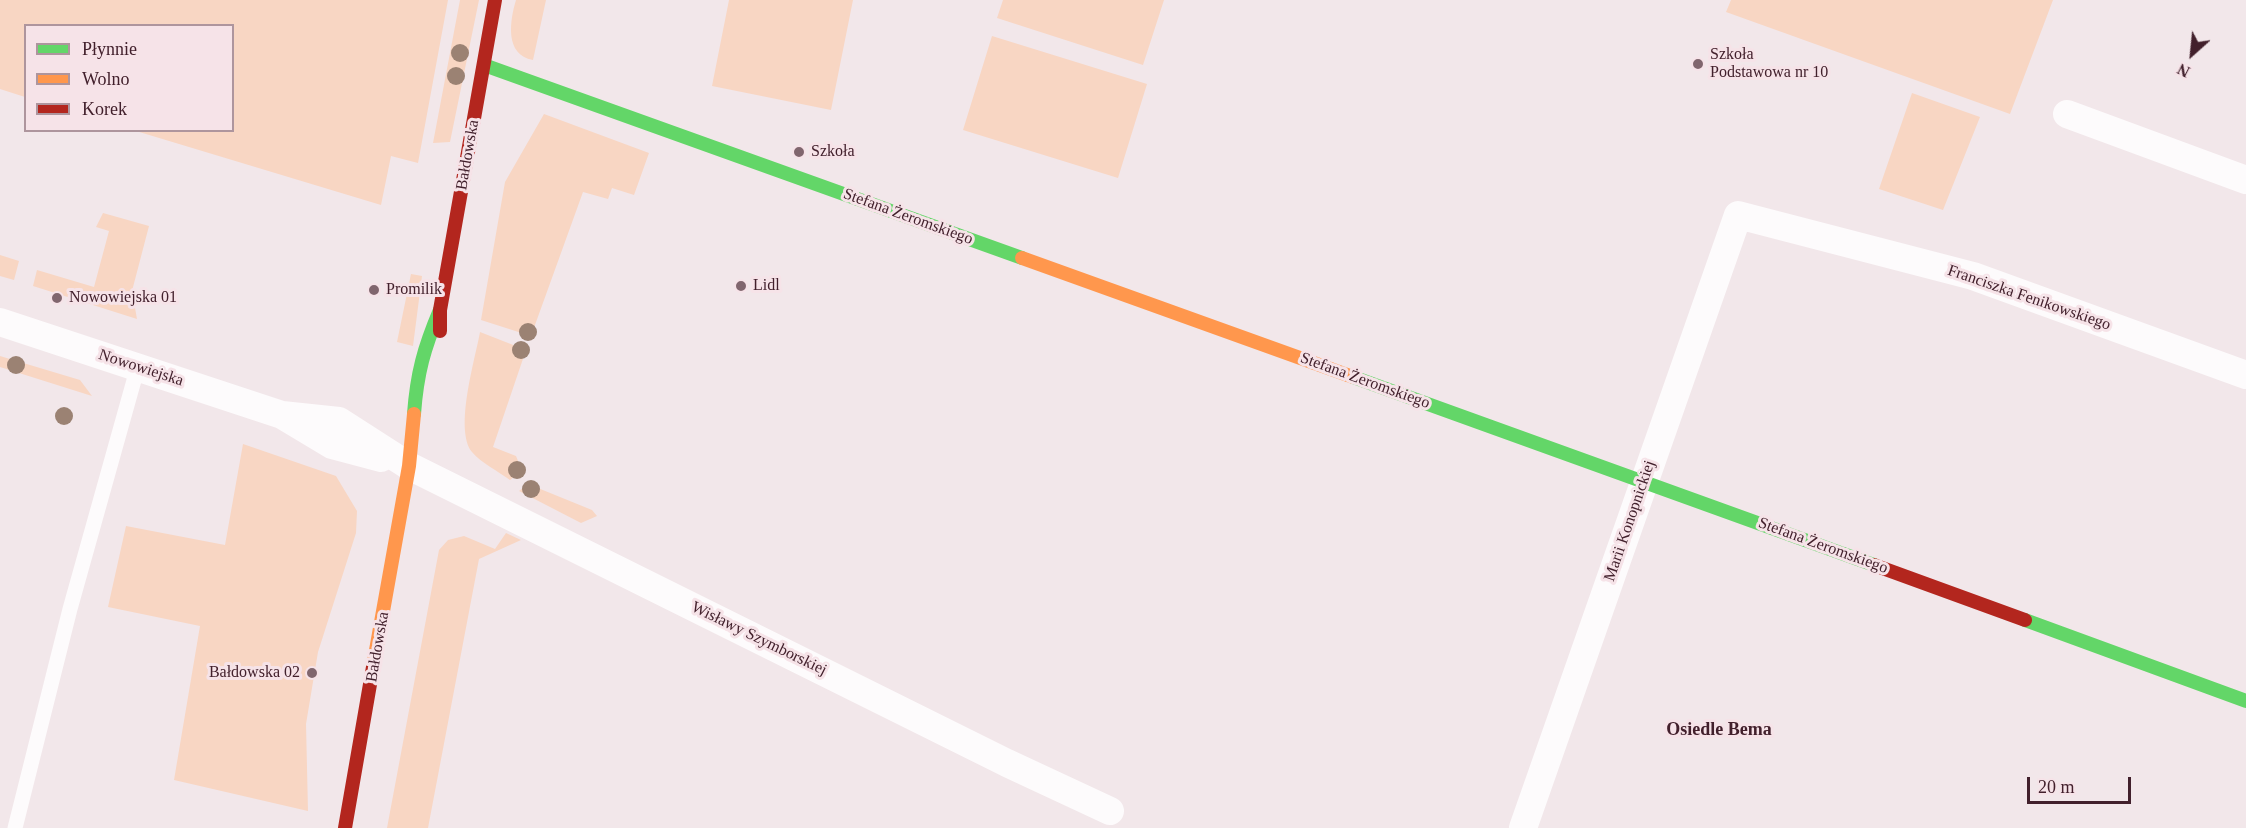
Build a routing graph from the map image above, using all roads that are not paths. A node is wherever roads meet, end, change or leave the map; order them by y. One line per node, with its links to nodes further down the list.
1 (495, 0): 2 (street, Bałdowska)
2 (484, 65): 6 (street, Bałdowska); 13 (street, Stefana Żeromskiego)
3 (2067, 114): 4 (street)
4 (2246, 180)
5 (1738, 215): 10 (street, Franciszka Fenikowskiego); 13 (street, Marii Konopnickiej)
6 (440, 310): 8 (street, Bałdowska); 12 (street, Bałdowska)
7 (0, 322): 9 (street, Nowowiejska)
8 (438, 357)
9 (138, 366): 12 (street, Nowowiejska); 16 (lane)
10 (2246, 375)
11 (427, 413): 12 (street, Bałdowska)
12 (409, 466): 15 (street, Wisławy Szymborskiej); 17 (street, Bałdowska)
13 (1643, 481): 14 (street, Stefana Żeromskiego); 18 (street, Marii Konopnickiej)
14 (2246, 701)
15 (1110, 811)
16 (15, 828)
17 (345, 828)
18 (1523, 828)

